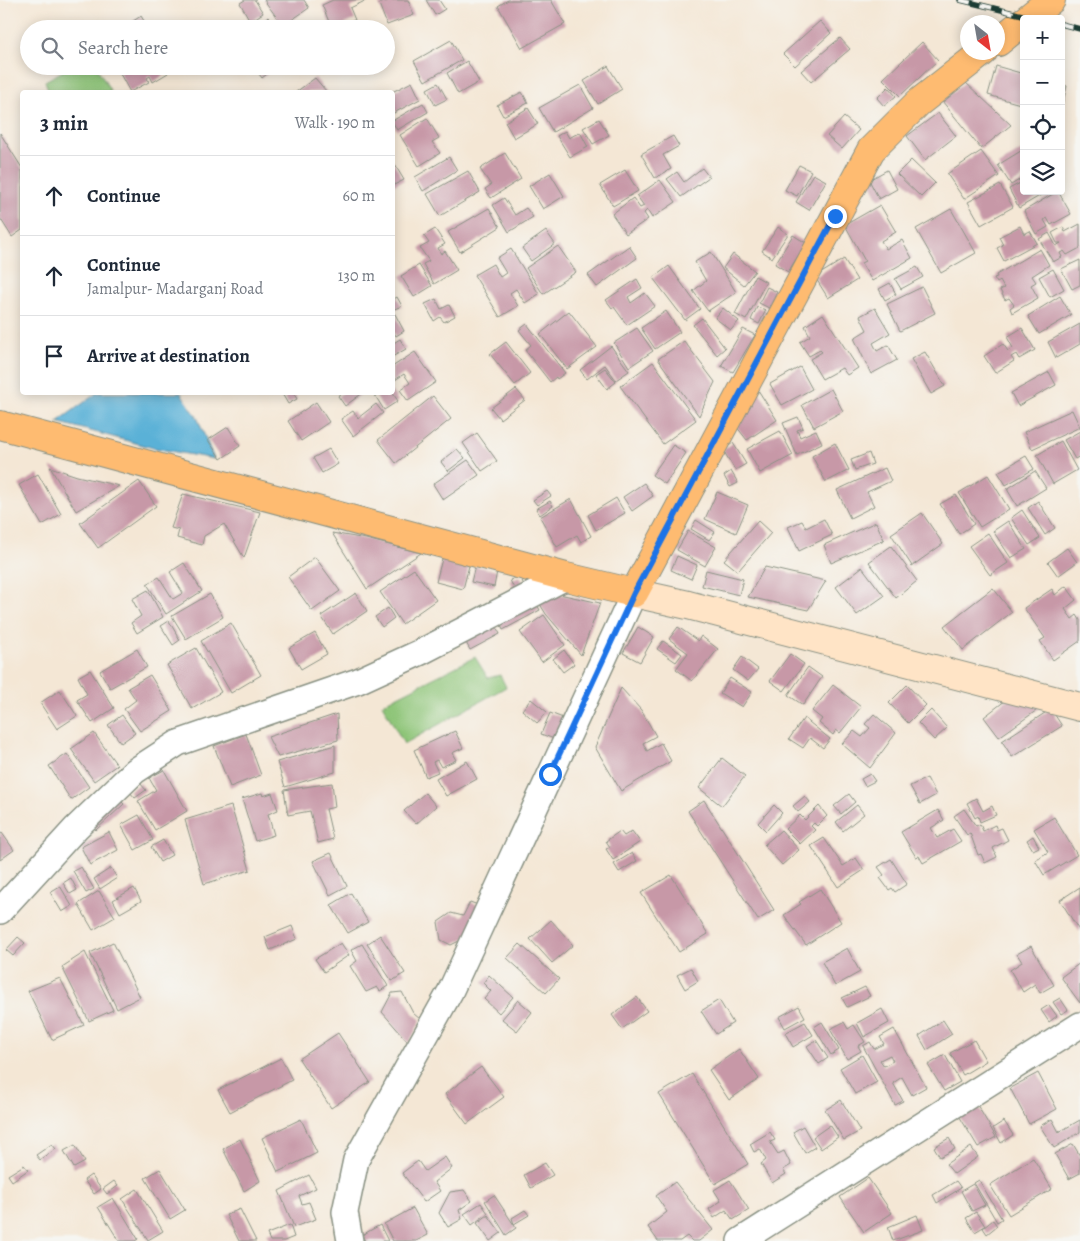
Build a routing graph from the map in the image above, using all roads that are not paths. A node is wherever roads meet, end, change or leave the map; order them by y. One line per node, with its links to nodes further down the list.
1 (1051, 0): 2 (main road)
2 (1032, 15)
3 (1020, 24): 4 (main road)
4 (1005, 36)
5 (973, 60): 8 (main road)
6 (0, 425): 7 (main road)
7 (566, 577): 8 (main road); 10 (street)
8 (634, 593): 9 (main road); 12 (street)
9 (1080, 707)
10 (0, 911)
11 (1080, 1024): 13 (street)
12 (350, 1241)
13 (740, 1241)

